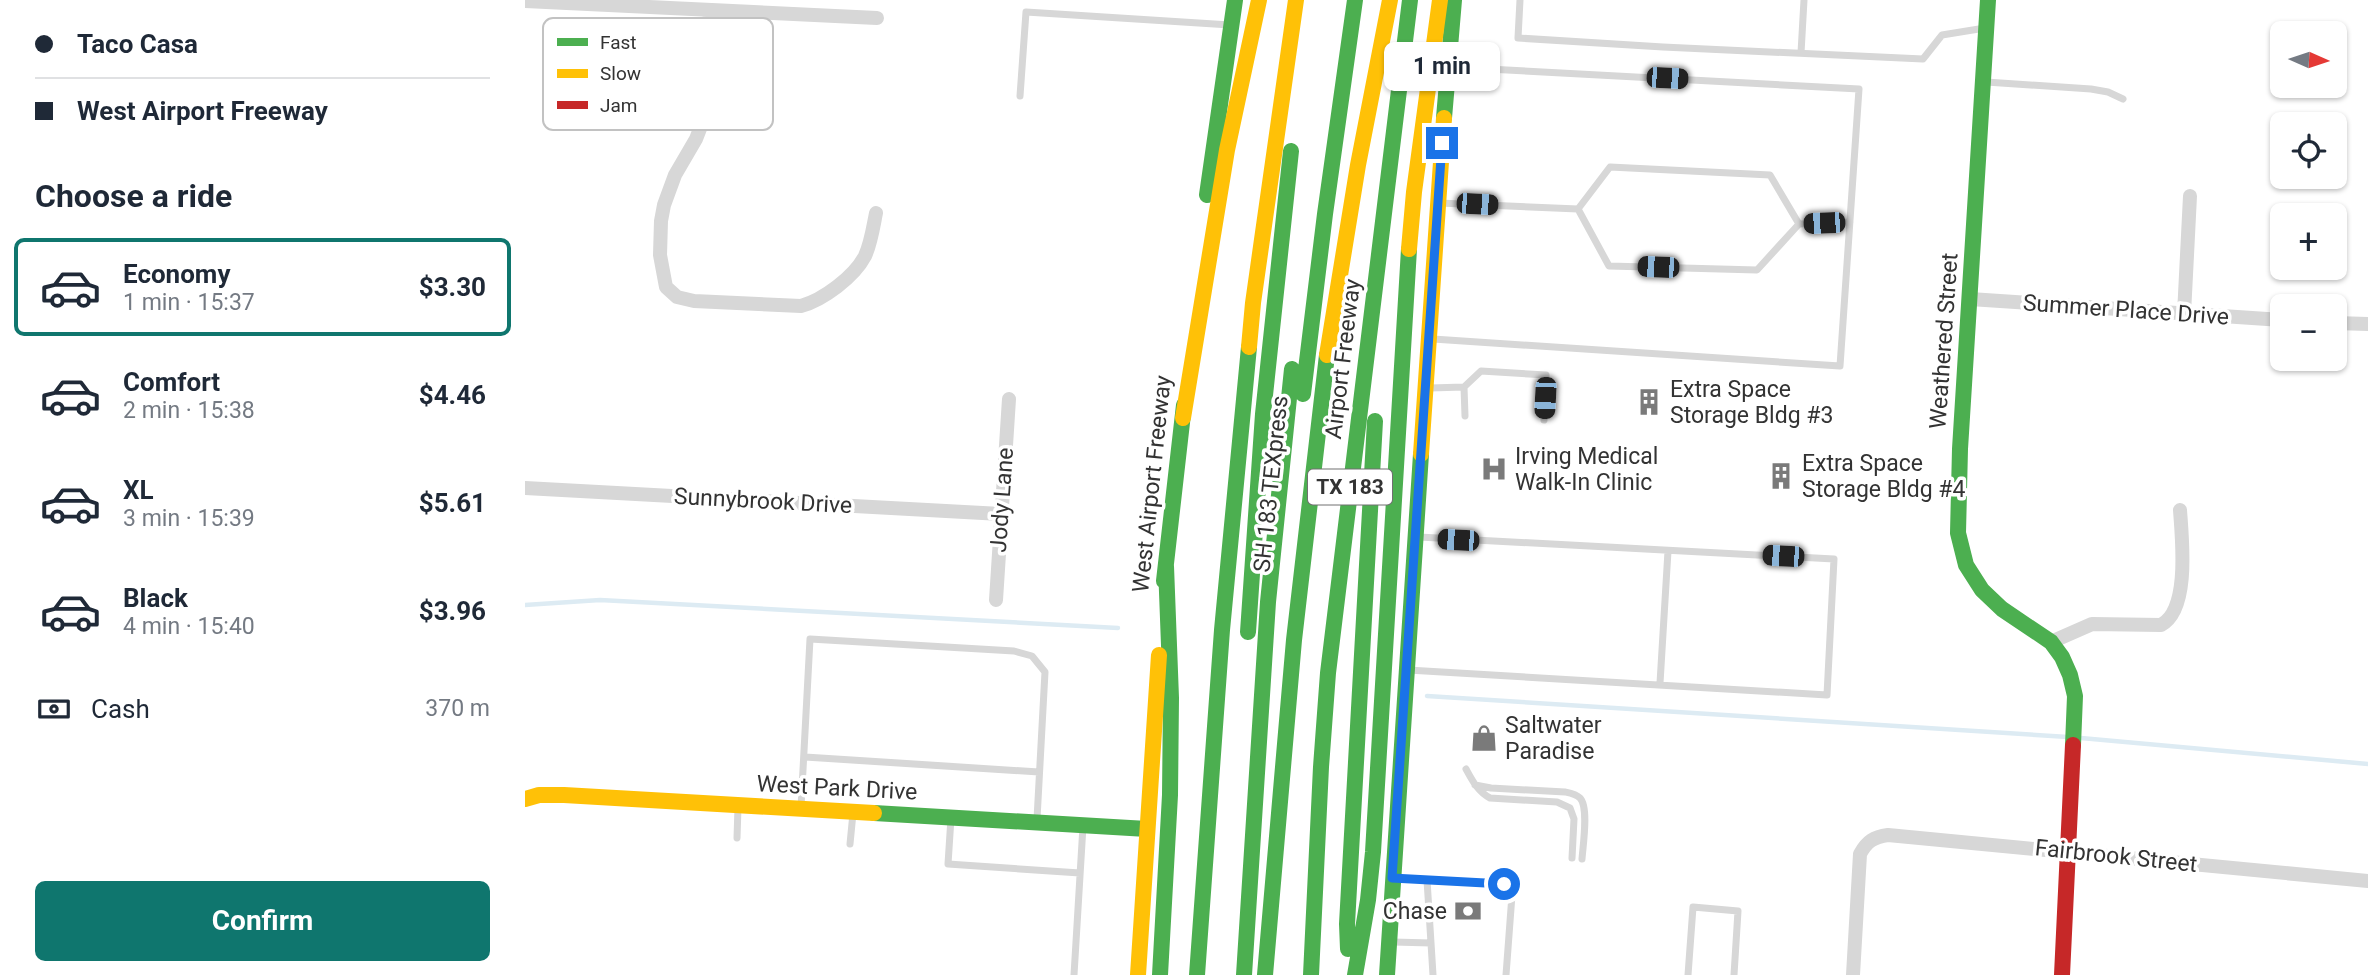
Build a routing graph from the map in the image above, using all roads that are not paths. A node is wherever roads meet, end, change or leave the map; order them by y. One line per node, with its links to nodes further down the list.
1 (1235, 0): 18 (main road, West Airport Freeway)
2 (1259, 0): 43 (main road)
3 (1296, 0): 83 (main road)
4 (1306, 0): 53 (main road)
5 (1341, 0): 85 (main road, SH 183 TEXpress)
6 (1356, 0): 86 (main road, SH 183 TEXpress)
7 (1390, 0): 87 (main road)
8 (1410, 0): 33 (main road, Airport Freeway / TX 183)
9 (1440, 0): 89 (main road)
10 (1454, 0): 27 (main road)
11 (1520, 0): 20 (lane)
12 (1804, 0): 20 (lane)
13 (1988, 0): 19 (main road, Weathered Street)
14 (525, 1): 15 (street)
15 (710, 10): 16 (street); 17 (street)
16 (709, 18)
17 (877, 18)
18 (1230, 25): 23 (lane); 43 (main road, West Airport Freeway)
19 (1986, 28): 20 (lane); 22 (main road, Weathered Street)
20 (1801, 53)
21 (1469, 68): 30 (lane)
22 (1983, 82): 24 (lane); 32 (main road, Weathered Street)
23 (1020, 96)
24 (2123, 99)
25 (700, 130): 29 (street)
26 (2190, 196): 34 (street)
27 (1438, 203): 28 (lane); 38 (main road)
28 (1578, 209): 31 (lane); 31 (lane)
29 (876, 214)
30 (1850, 222): 31 (lane); 38 (lane)
31 (1799, 224)
32 (1970, 299): 34 (street, Summer Place Drive); 52 (main road, Weathered Street)
33 (1373, 301): 88 (main road, Airport Freeway / TX 183); 89 (main road)
34 (2184, 314): 35 (street, Summer Place Drive)
35 (2270, 319)
36 (2347, 323): 37 (street)
37 (2368, 324)
38 (1429, 339): 40 (main road)
39 (1464, 387): 40 (lane); 42 (lane); 44 (lane)
40 (1425, 388): 48 (main road)
41 (1009, 399): 47 (street, Jody Lane)
42 (1465, 416)
43 (1182, 418): 50 (main road, West Airport Freeway)
44 (1544, 420)
45 (525, 488): 47 (street, Sunnybrook Drive)
46 (2180, 510): 52 (street)
47 (1002, 514): 51 (street, Jody Lane)
48 (1415, 537): 49 (lane); 54 (main road)
49 (1668, 551): 55 (lane); 55 (lane)
50 (1165, 566): 68 (main road, West Airport Freeway); 82 (main road)
51 (996, 600)
52 (2051, 642): 71 (main road, Weathered Street)
53 (1247, 648)
54 (1406, 670): 55 (lane); 75 (main road)
55 (1660, 683)
56 (1242, 756): 84 (main road)
57 (804, 757): 59 (lane); 59 (lane); 63 (lane)
58 (1466, 769): 60 (lane)
59 (1039, 772): 66 (lane)
60 (1475, 785): 72 (lane); 73 (lane)
61 (525, 799): 62 (main road, West Park Drive)
62 (739, 805): 63 (main road, West Park Drive); 69 (lane)
63 (801, 809): 64 (main road, West Park Drive)
64 (853, 812): 65 (main road, West Park Drive); 70 (lane)
65 (951, 818): 66 (main road, West Park Drive); 74 (lane)
66 (1037, 823): 67 (main road, West Park Drive)
67 (1083, 826): 68 (main road, West Park Drive); 74 (lane)
68 (1147, 829): 81 (main road, West Airport Freeway)
69 (737, 838)
70 (851, 844)
71 (2068, 851): 77 (street, Fairbrook Street); 95 (street, Fairbrook Street); 96 (main road, Weathered Street)
72 (1572, 858)
73 (1582, 859)
74 (1080, 873): 80 (lane)
75 (1392, 878): 76 (lane); 78 (main road)
76 (1427, 880): 79 (lane); 92 (lane)
77 (2368, 881)
78 (1389, 941): 79 (lane); 90 (main road)
79 (1431, 943): 91 (lane)
80 (1074, 975)
81 (1138, 975)
82 (1160, 975)
83 (1197, 975)
84 (1232, 975)
85 (1244, 975)
86 (1259, 975)
87 (1265, 975)
88 (1311, 975)
89 (1352, 975)
90 (1387, 975)
91 (1433, 975)
92 (1506, 975)
93 (1688, 975): 94 (lane)
94 (1734, 975)
95 (1853, 975)
96 (2062, 975)

